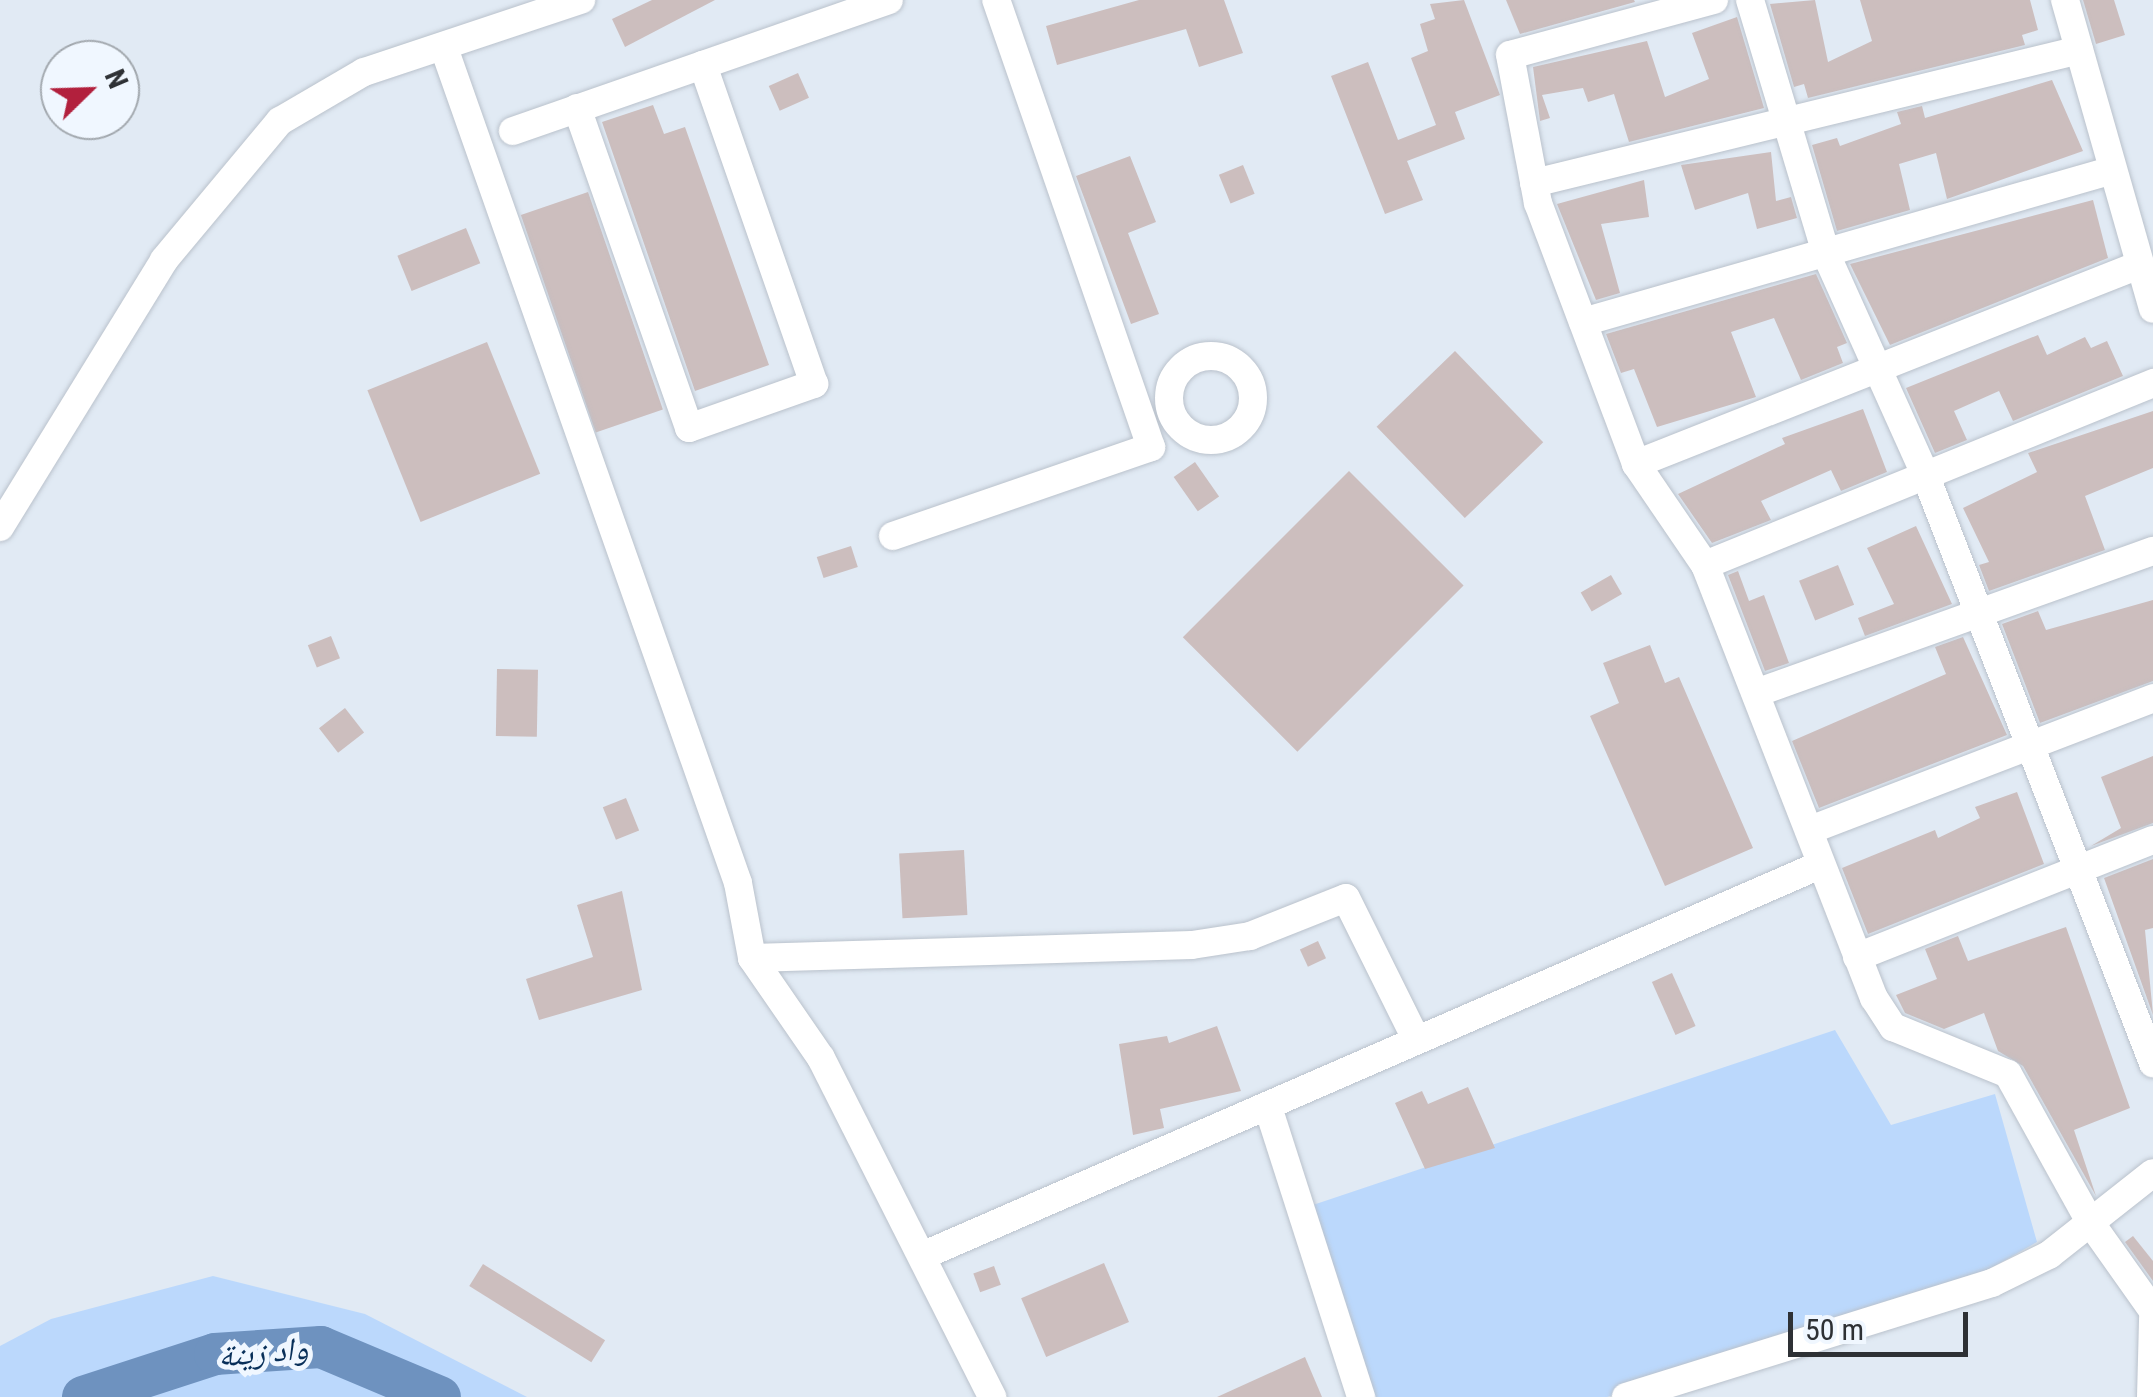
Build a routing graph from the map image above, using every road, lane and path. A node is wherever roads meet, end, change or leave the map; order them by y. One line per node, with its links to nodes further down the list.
1 (581, 0): 7 (street)
2 (888, 0): 9 (street)
3 (996, 0): 22 (street)
4 (1714, 0): 14 (street)
5 (1750, 0): 11 (street)
6 (2065, 0): 8 (street)
7 (444, 48): 25 (street); 38 (street)
8 (2079, 50): 11 (street); 13 (street)
9 (703, 65): 10 (street); 10 (street)
10 (577, 108): 12 (street)
11 (1786, 123): 14 (street); 15 (street)
12 (513, 131)
13 (2113, 170): 15 (street); 16 (street)
14 (1534, 184): 18 (street)
15 (1826, 254): 18 (street); 19 (street)
16 (2139, 265): 17 (street); 19 (street)
17 (2153, 309)
18 (1583, 322): 23 (street)
19 (1876, 369): 23 (street); 24 (street)
20 (2153, 383): 24 (street)
21 (1172, 416): 22 (street)
22 (1143, 424): 26 (street)
23 (1636, 464): 28 (street)
24 (1925, 474): 28 (street); 29 (street)
25 (0, 528)
26 (893, 536)
27 (2153, 551): 29 (street)
28 (1705, 565): 30 (street)
29 (1980, 614): 30 (street); 32 (street)
30 (1756, 693): 33 (street)
31 (2153, 698): 32 (street)
32 (2030, 740): 33 (street); 36 (street)
33 (1810, 830): 35 (street)
34 (2153, 840): 36 (street)
35 (1820, 866): 37 (street); 39 (street)
36 (2074, 869): 37 (street); 40 (street)
37 (1857, 957): 43 (street)
38 (752, 958): 39 (street); 44 (street)
39 (1416, 1039): 41 (street)
40 (2153, 1063)
41 (1268, 1107): 44 (street); 48 (street)
42 (2153, 1173): 43 (street)
43 (2090, 1222): 45 (street); 46 (street)
44 (922, 1256): 47 (street)
45 (2153, 1314): 49 (street)
46 (1632, 1396)
47 (992, 1397)
48 (1360, 1397)
49 (2151, 1397)

